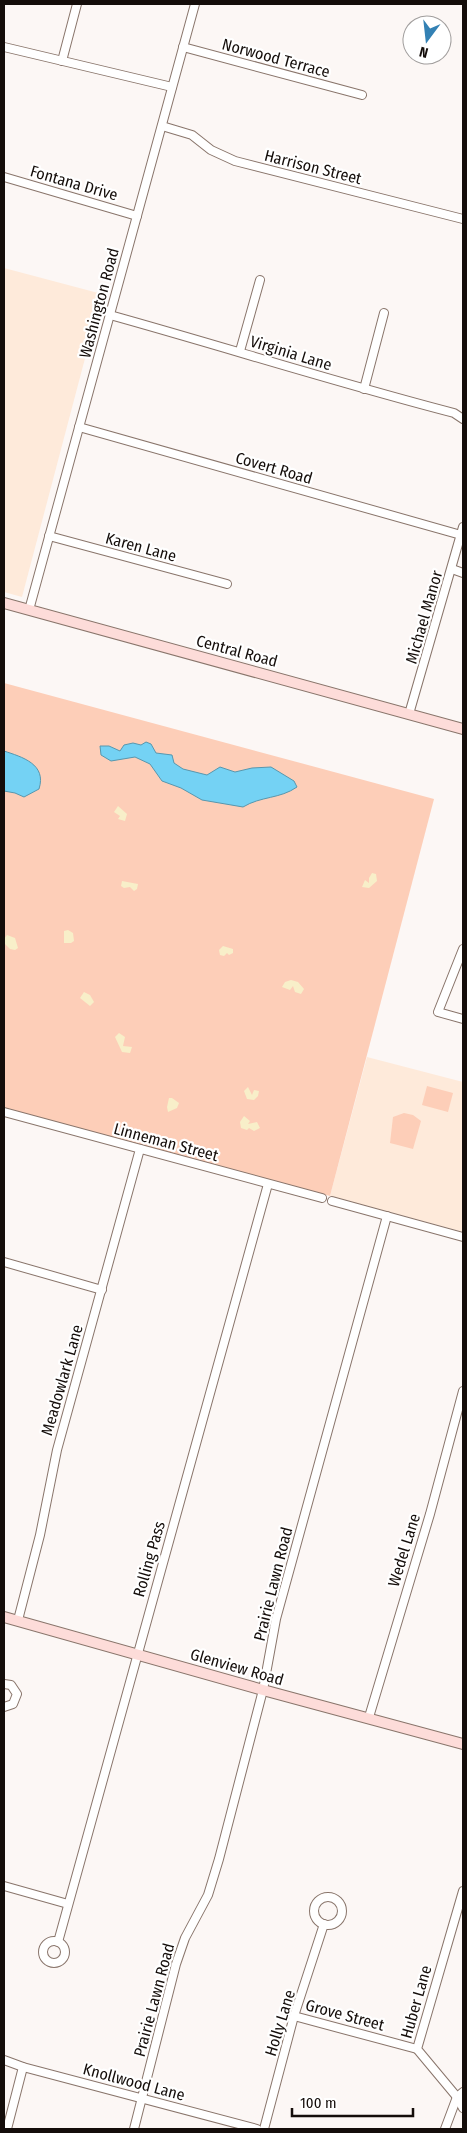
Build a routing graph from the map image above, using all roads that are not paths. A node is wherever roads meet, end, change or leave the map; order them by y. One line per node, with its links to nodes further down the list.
1 (77, 4): 5 (street)
2 (195, 4): 4 (street, Washington Road)
3 (4, 47): 5 (street)
4 (184, 47): 6 (street, Washington Road); 7 (street, Norwood Terrace)
5 (62, 61): 6 (street)
6 (172, 87): 8 (street, Washington Road)
7 (362, 95)
8 (162, 126): 10 (street, Washington Road); 11 (street, Harrison Street)
9 (4, 177): 10 (street, Fontana Drive)
10 (137, 216): 14 (street, Washington Road)
11 (463, 219)
12 (260, 280): 15 (street)
13 (384, 313): 16 (street)
14 (110, 315): 15 (street, Virginia Lane); 18 (street, Washington Road)
15 (240, 351): 16 (street, Virginia Lane)
16 (364, 389): 17 (street, Virginia Lane)
17 (463, 419)
18 (79, 427): 19 (street, Covert Road); 20 (street, Washington Road)
19 (462, 531): 21 (street, Michael Manor)
20 (49, 536): 23 (street, Karen Lane); 25 (street, Washington Road)
21 (452, 569): 22 (street); 26 (street, Michael Manor)
22 (463, 573)
23 (226, 584)
24 (4, 603): 25 (main road, Central Road)
25 (28, 610): 26 (main road, Central Road)
26 (410, 714): 27 (main road, Central Road)
27 (463, 729)
28 (463, 949): 29 (street)
29 (463, 1019)
30 (4, 1112): 31 (street, Linneman Street)
31 (140, 1149): 32 (street, Linneman Street); 38 (street, Meadowlark Lane)
32 (268, 1184): 33 (street, Linneman Street); 42 (street, Rolling Pass)
33 (322, 1198)
34 (332, 1201): 35 (street)
35 (387, 1216): 36 (street); 44 (street, Prairie Lawn Road)
36 (463, 1236)
37 (4, 1262): 38 (street)
38 (102, 1290): 41 (street, Meadowlark Lane)
39 (463, 1391): 46 (street, Wedel Lane)
40 (4, 1616): 41 (main road, Glenview Road)
41 (18, 1620): 42 (main road, Glenview Road)
42 (137, 1653): 44 (main road, Glenview Road); 50 (street, Rolling Pass)
43 (4, 1684): 45 (street)
44 (263, 1690): 46 (main road, Glenview Road); 58 (street, Prairie Lawn Road)
45 (4, 1706)
46 (369, 1717): 47 (main road, Glenview Road)
47 (463, 1744)
48 (4, 1886): 50 (street)
49 (463, 1891): 54 (street, Huber Lane)
50 (68, 1904): 52 (street, Rolling Pass)
51 (324, 1924): 53 (street, Holly Lane)
52 (58, 1942)
53 (294, 2016): 54 (street, Grove Street); 63 (street, Holly Lane)
54 (417, 2050): 57 (street, Huber Lane)
55 (4, 2060): 56 (street, Knollwood Lane)
56 (23, 2067): 58 (street, Knollwood Lane); 60 (street)
57 (460, 2094): 59 (street, Huber Lane); 64 (street)
58 (142, 2098): 61 (street, Prairie Lawn Road); 62 (street, Knollwood Lane)
59 (463, 2108)
60 (7, 2129)
61 (134, 2129)
62 (257, 2129)
63 (264, 2129)
64 (445, 2129)

